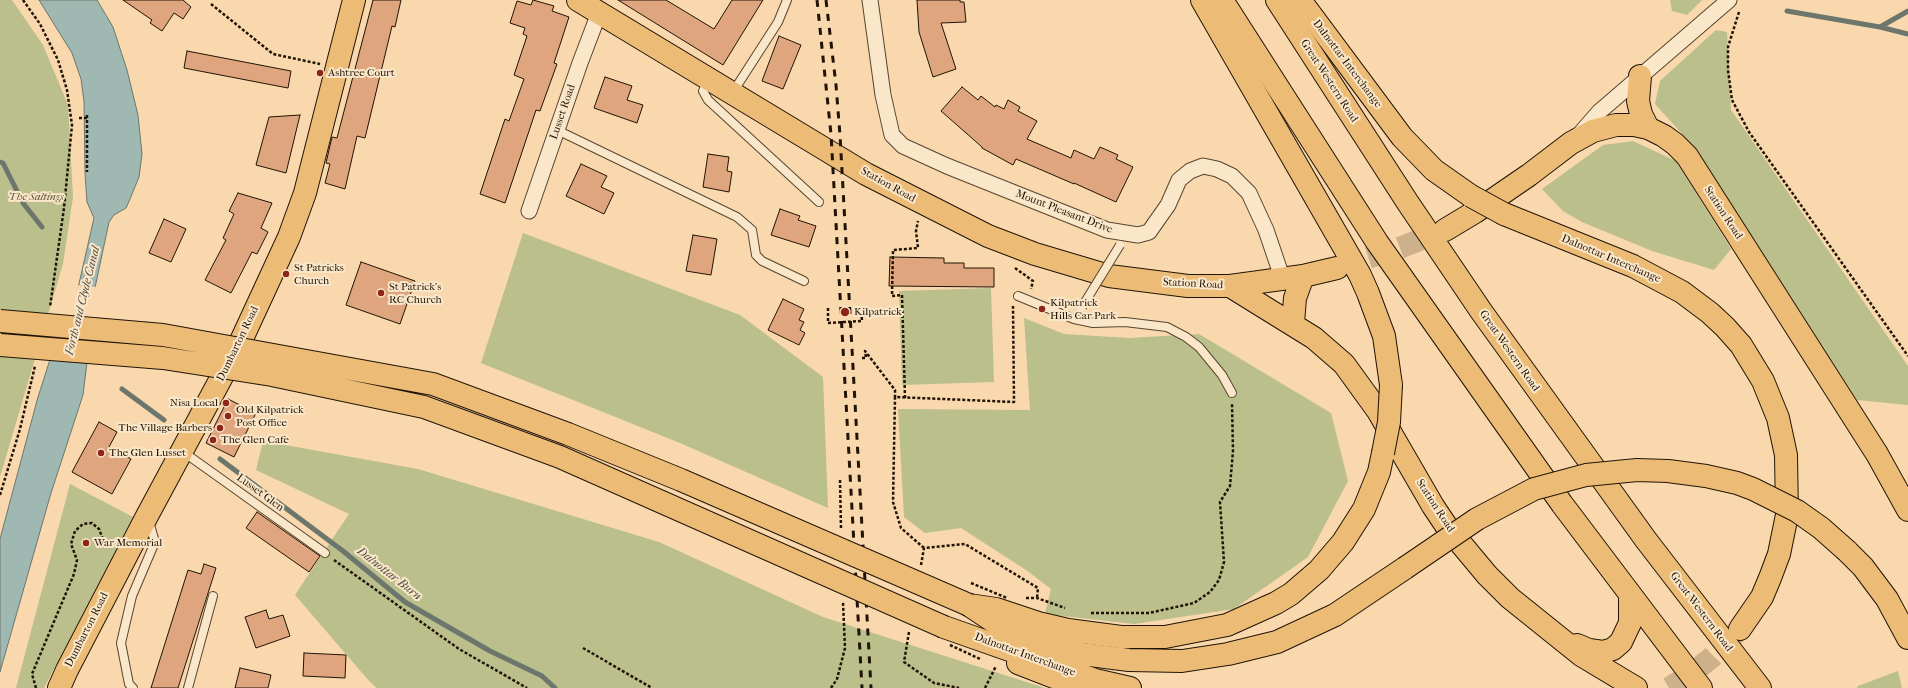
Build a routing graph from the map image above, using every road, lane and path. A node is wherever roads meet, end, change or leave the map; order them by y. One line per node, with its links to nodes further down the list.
1 (23, 0): 36 (path)
2 (354, 0): 13 (main road, Dumbarton Road)
3 (578, 0): 12 (main road, Station Road)
4 (787, 0): 16 (lane)
5 (870, 0): 26 (street, Mount Pleasant Drive)
6 (1202, 0): 59 (main road, bridge)
7 (1222, 0): 54 (main road)
8 (1277, 0): 82 (main road, Great Western Road)
9 (1300, 0): 62 (main road, Dalnottar Interchange, bridge)
10 (211, 4): 13 (path)
11 (1734, 4): 14 (street); 41 (path)
12 (599, 13): 15 (main road, Station Road); 19 (street, Lusset Road)
13 (337, 67): 47 (main road, Dumbarton Road)
14 (1640, 76): 18 (main road); 20 (street)
15 (708, 80): 16 (main road, Station Road); 22 (lane)
16 (732, 94): 31 (main road, Station Road)
17 (79, 118): 21 (path)
18 (1648, 128): 20 (main road, Station Road); 49 (main road, Station Road)
19 (557, 130): 23 (street, Lusset Road); 30 (lane)
20 (1571, 143): 25 (main road, Station Road)
21 (87, 172)
22 (819, 202)
23 (529, 211)
24 (919, 218): 46 (path)
25 (1444, 230)
26 (1123, 239): 29 (street, Mount Pleasant Drive); 37 (lane, bridge)
27 (1010, 264): 33 (path)
28 (1337, 268): 29 (main road, Station Road)
29 (1293, 278): 31 (main road, Station Road); 39 (main road)
30 (804, 281)
31 (1230, 286): 39 (main road, Station Road)
32 (1018, 296): 33 (lane); 46 (path)
33 (1028, 301): 37 (lane)
34 (861, 307): 35 (path, bridge)
35 (828, 308)
36 (49, 311)
37 (1074, 319): 44 (lane)
38 (0, 321): 59 (main road, bridge)
39 (1293, 323): 65 (main road, Station Road)
40 (0, 345): 63 (main road, bridge)
41 (1908, 356)
42 (862, 358): 45 (path)
43 (31, 362): 48 (path)
44 (1232, 393): 61 (path)
45 (895, 397): 46 (path); 51 (path)
46 (905, 398)
47 (182, 451): 50 (main road, Dumbarton Road); 52 (lane, Lusset Glen)
48 (0, 495)
49 (1908, 510)
50 (147, 516): 53 (main road, Dumbarton Road); 72 (lane)
51 (924, 548)
52 (324, 553): 74 (path)
53 (127, 554): 70 (path); 71 (main road, Dumbarton Road)
54 (1630, 595): 65 (main road); 81 (main road)
55 (212, 596): 73 (lane)
56 (838, 597): 58 (path)
57 (1037, 598): 60 (path)
58 (846, 600)
59 (969, 605): 64 (main road, bridge)
60 (1069, 610)
61 (1083, 612)
62 (1740, 629)
63 (945, 635): 68 (path, bridge); 78 (main road); 79 (main road, Dalnottar Interchange)
64 (1908, 638)
65 (1563, 639): 80 (main road)
66 (583, 648): 75 (path)
67 (845, 648): 76 (path)
68 (980, 659)
69 (996, 666): 77 (path)
70 (36, 688)
71 (59, 688)
72 (133, 688)
73 (188, 688)
74 (527, 688)
75 (652, 688)
76 (831, 688)
77 (985, 688)
78 (1082, 688)
79 (1130, 688)
80 (1636, 688)
81 (1701, 688)
82 (1760, 688)

